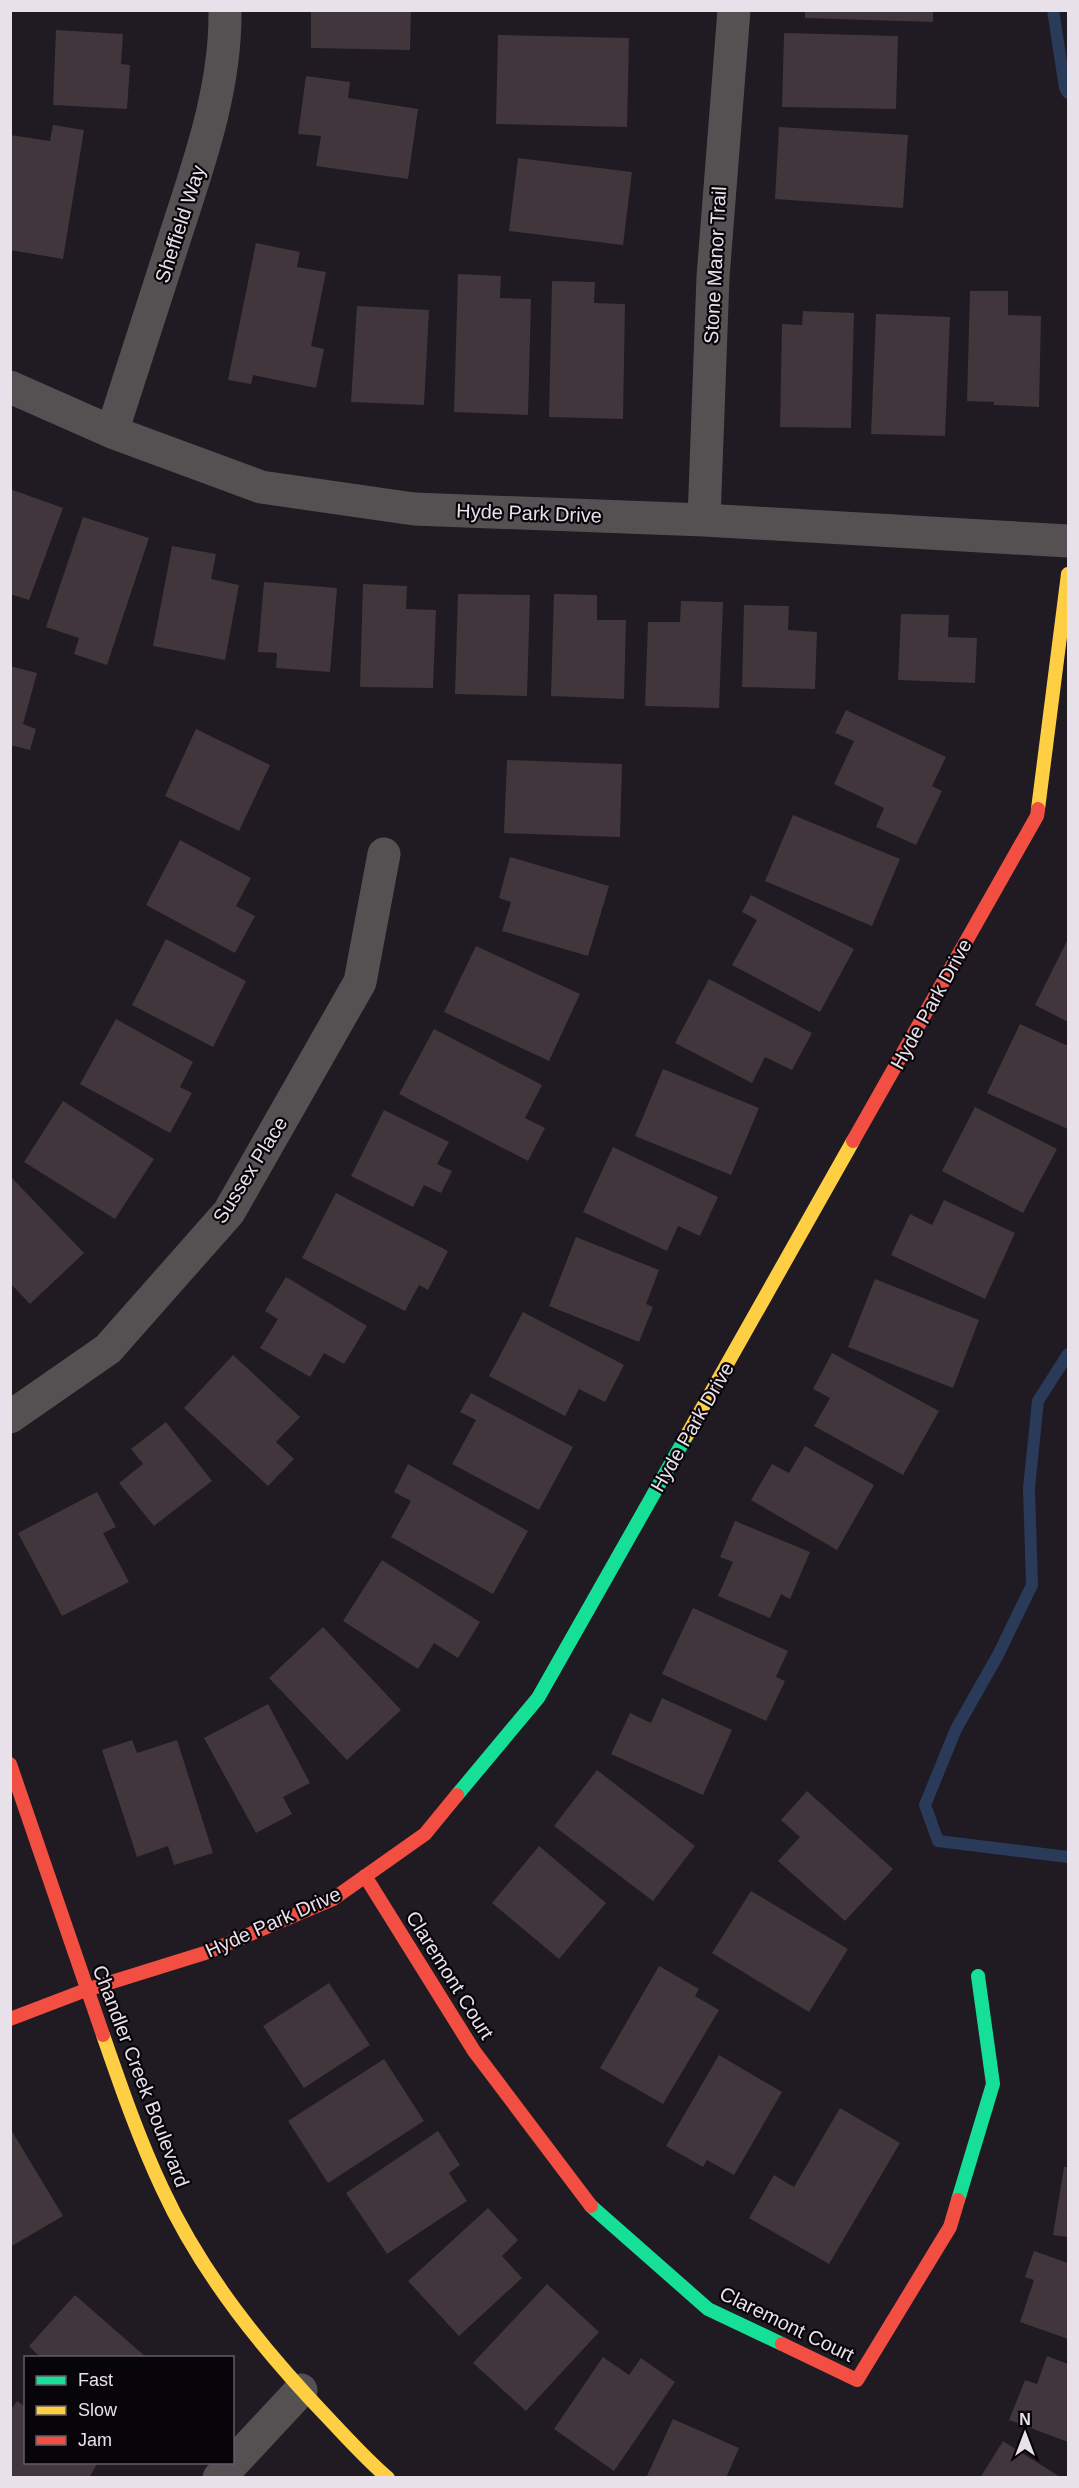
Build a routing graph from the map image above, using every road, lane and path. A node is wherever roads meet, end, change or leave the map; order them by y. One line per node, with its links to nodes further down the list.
1 (225, 10): 4 (street, Sheffield Way)
2 (734, 10): 5 (street, Stone Manor Trail)
3 (10, 387): 4 (street, Hyde Park Drive)
4 (112, 432): 5 (street, Hyde Park Drive)
5 (704, 519): 6 (street, Hyde Park Drive)
6 (1068, 541)
7 (1068, 574): 11 (street, Hyde Park Drive)
8 (384, 854): 9 (street, Sussex Place)
9 (10, 1418)
10 (10, 1764): 13 (street, Chandler Creek Boulevard)
11 (365, 1876): 12 (street, Claremont Court); 13 (street, Hyde Park Drive)
12 (978, 1976)
13 (86, 1990): 14 (street, Hyde Park Drive); 15 (street, Chandler Creek Boulevard)
14 (10, 2019)
15 (301, 2390): 16 (street); 19 (street, Chandler Creek Boulevard)
16 (234, 2462)
17 (232, 2464): 18 (street)
18 (219, 2478)
19 (388, 2478)

